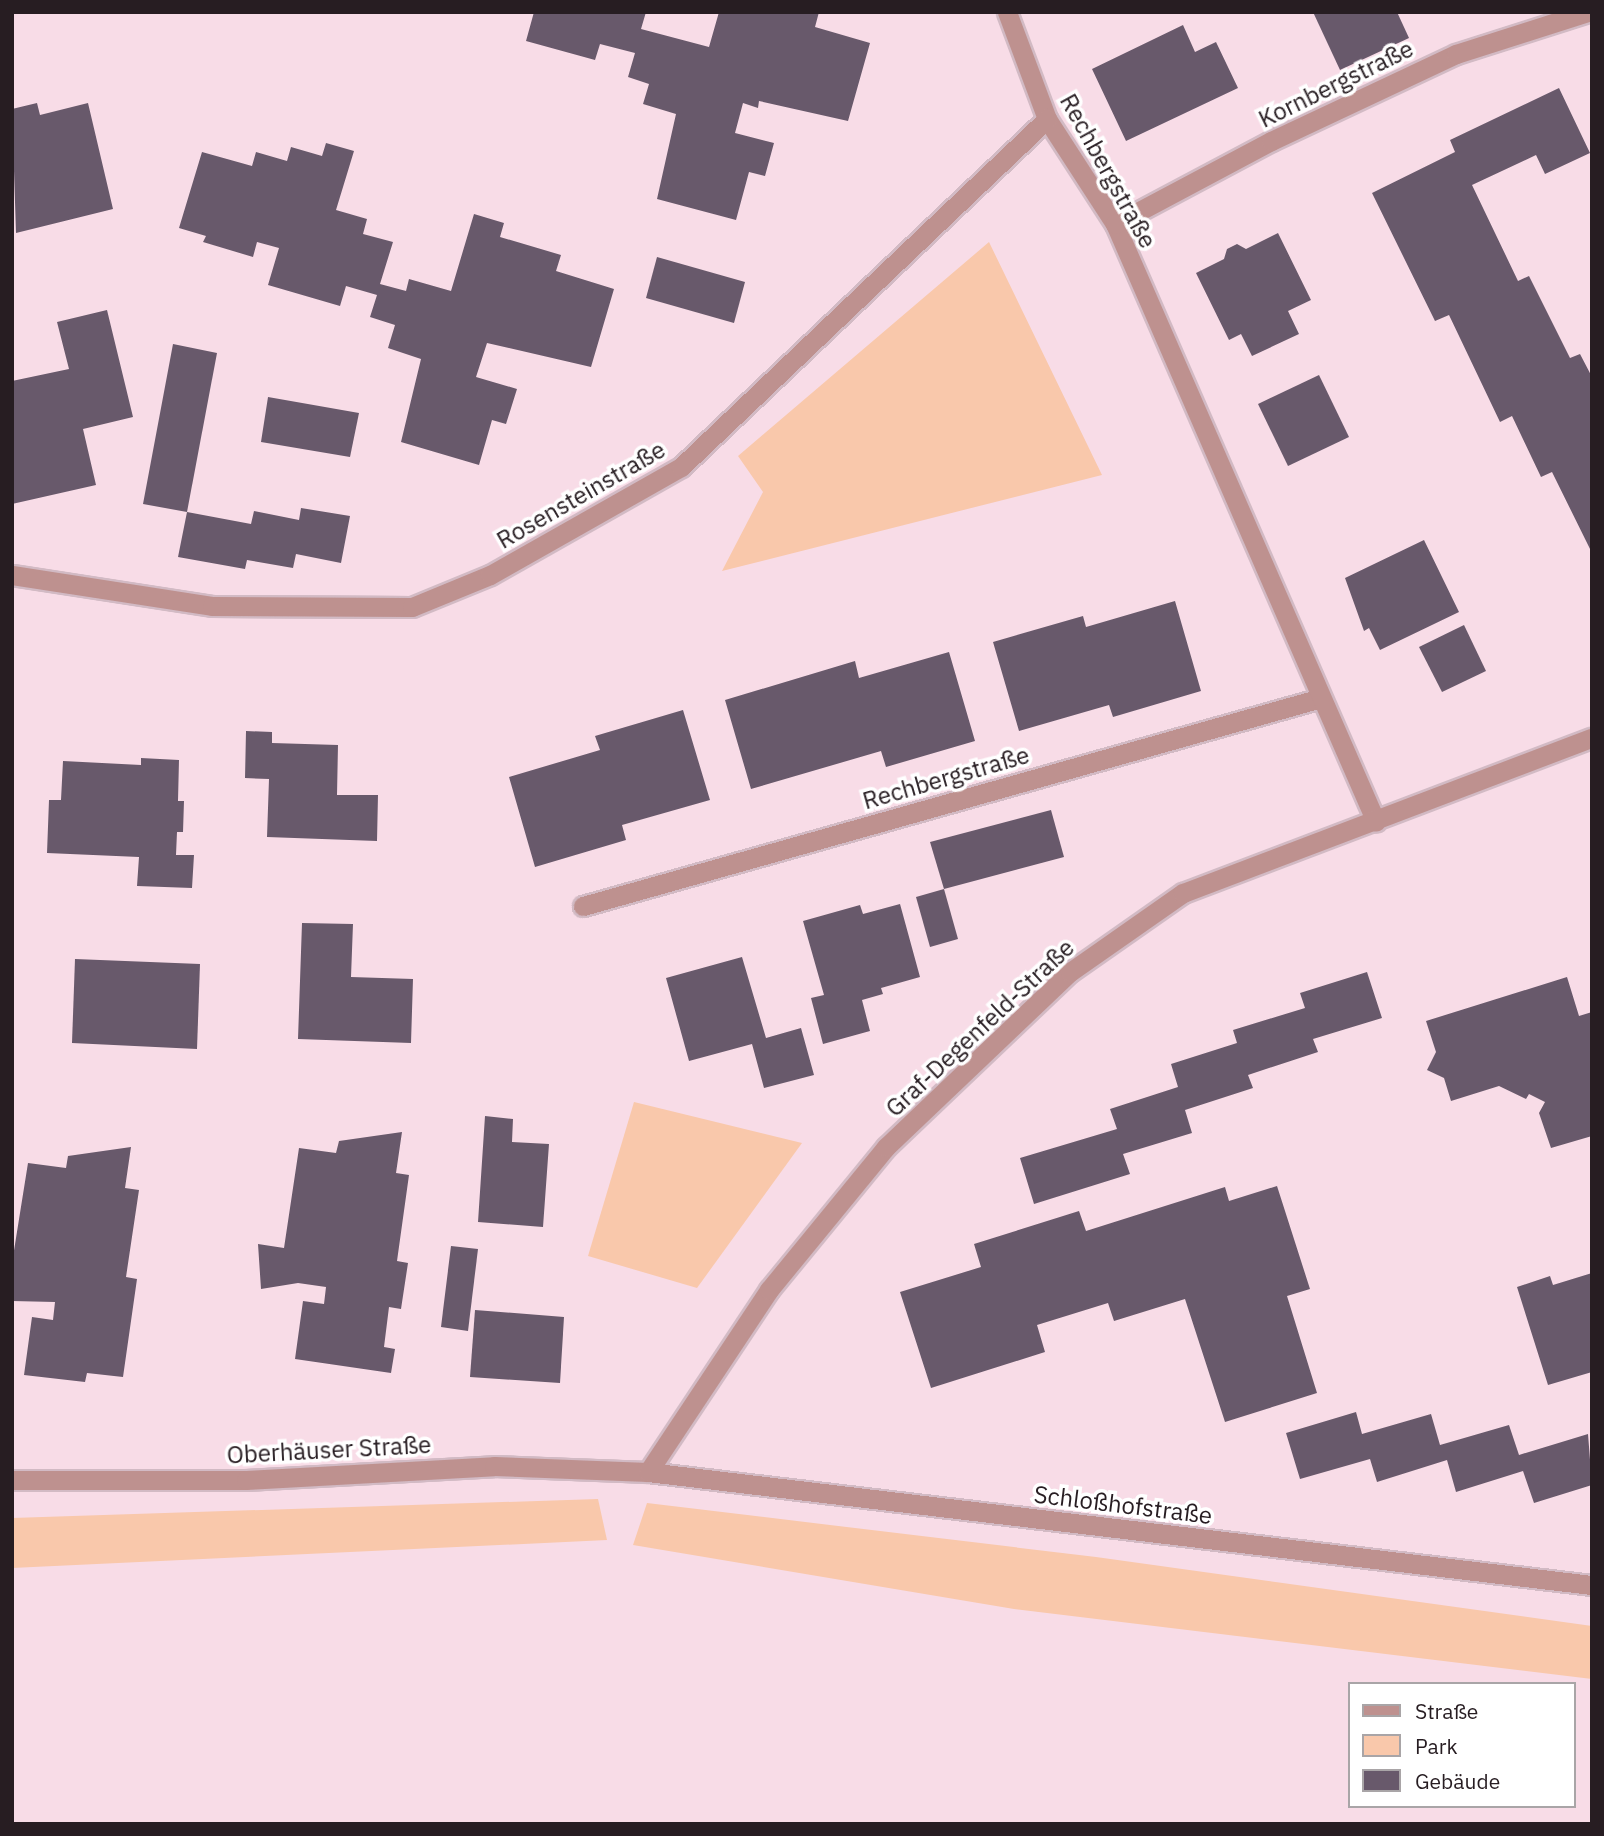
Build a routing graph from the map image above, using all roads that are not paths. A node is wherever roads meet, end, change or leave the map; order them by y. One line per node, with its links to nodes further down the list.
1 (1007, 12): 3 (street, Rechbergstraße)
2 (1588, 12): 4 (street, Kornbergstraße)
3 (1047, 119): 4 (street, Rechbergstraße); 5 (street, Rosensteinstraße)
4 (1115, 224): 6 (street, Rechbergstraße)
5 (12, 575)
6 (1321, 698): 8 (street, Rechbergstraße); 9 (street, Rechbergstraße)
7 (1592, 738): 8 (street, Graf-Degenfeld-Straße)
8 (1376, 822): 10 (street, Graf-Degenfeld-Straße)
9 (583, 906)
10 (648, 1472): 11 (street, Oberhäuser Straße); 12 (street, Schloßhofstraße)
11 (12, 1480)
12 (1592, 1585)

